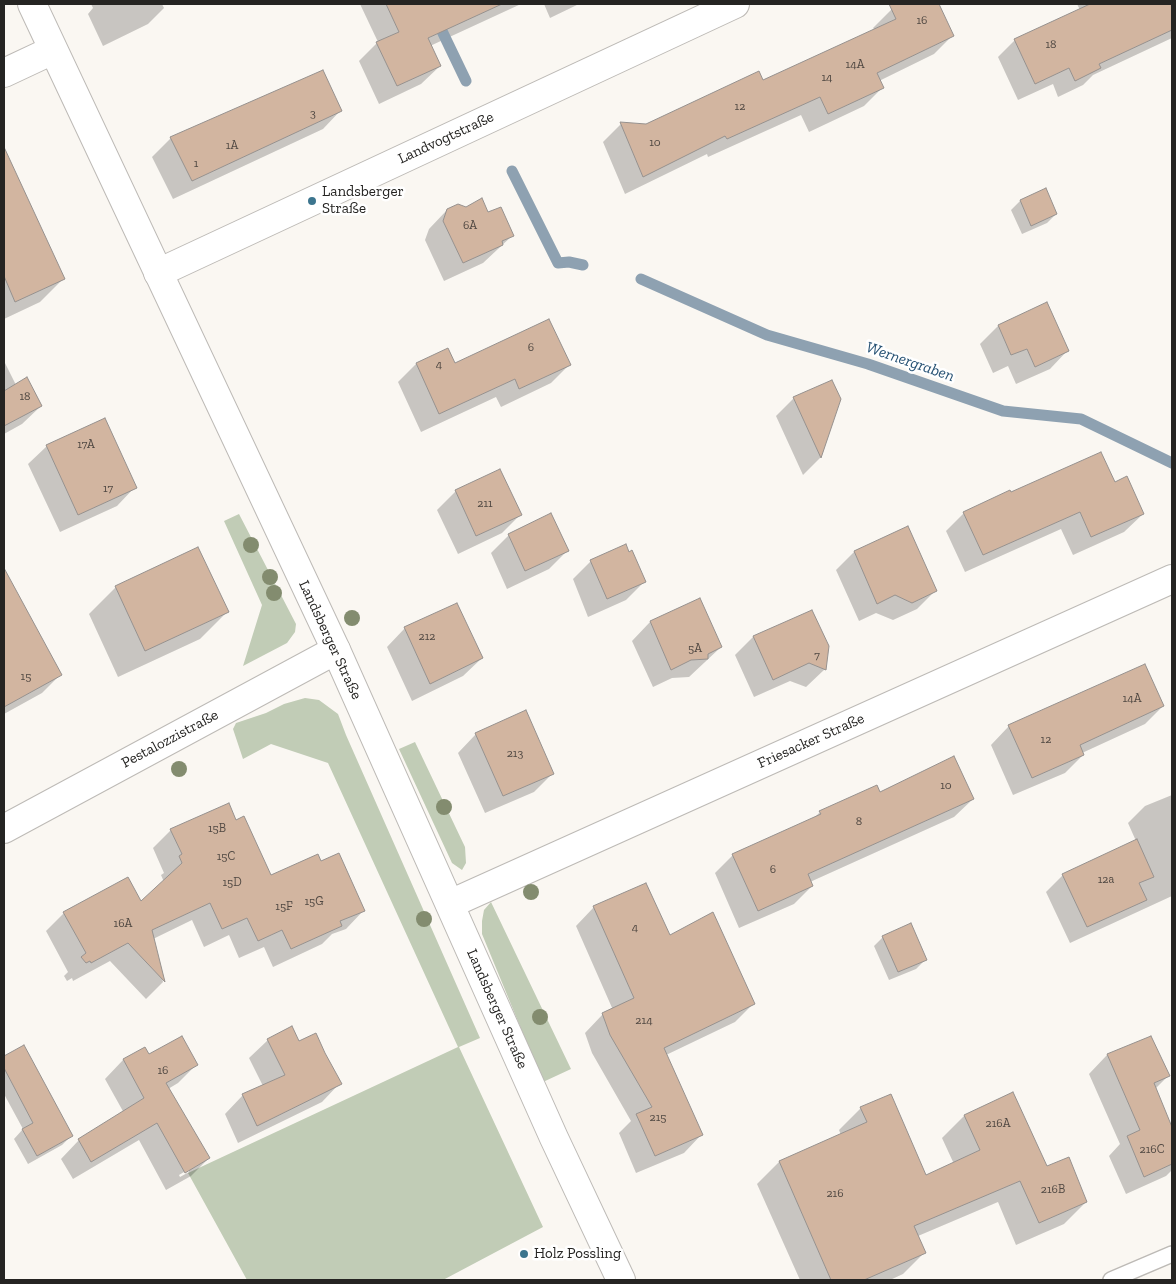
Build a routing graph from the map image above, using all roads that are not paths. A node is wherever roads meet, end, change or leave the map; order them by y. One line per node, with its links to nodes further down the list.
1 (32, 4): 3 (street, Landsberger Straße)
2 (735, 4): 5 (street, Landvogtstraße)
3 (53, 50): 4 (street); 5 (street, Landsberger Straße)
4 (4, 73)
5 (158, 273): 7 (street, Landsberger Straße)
6 (1172, 579): 9 (street, Friesacker Straße)
7 (336, 650): 8 (street, Pestalozzistraße); 9 (street, Landsberger Straße)
8 (4, 829)
9 (450, 904): 11 (street, Landsberger Straße)
10 (1172, 1254): 12 (lane)
11 (621, 1280)
12 (1111, 1280)

